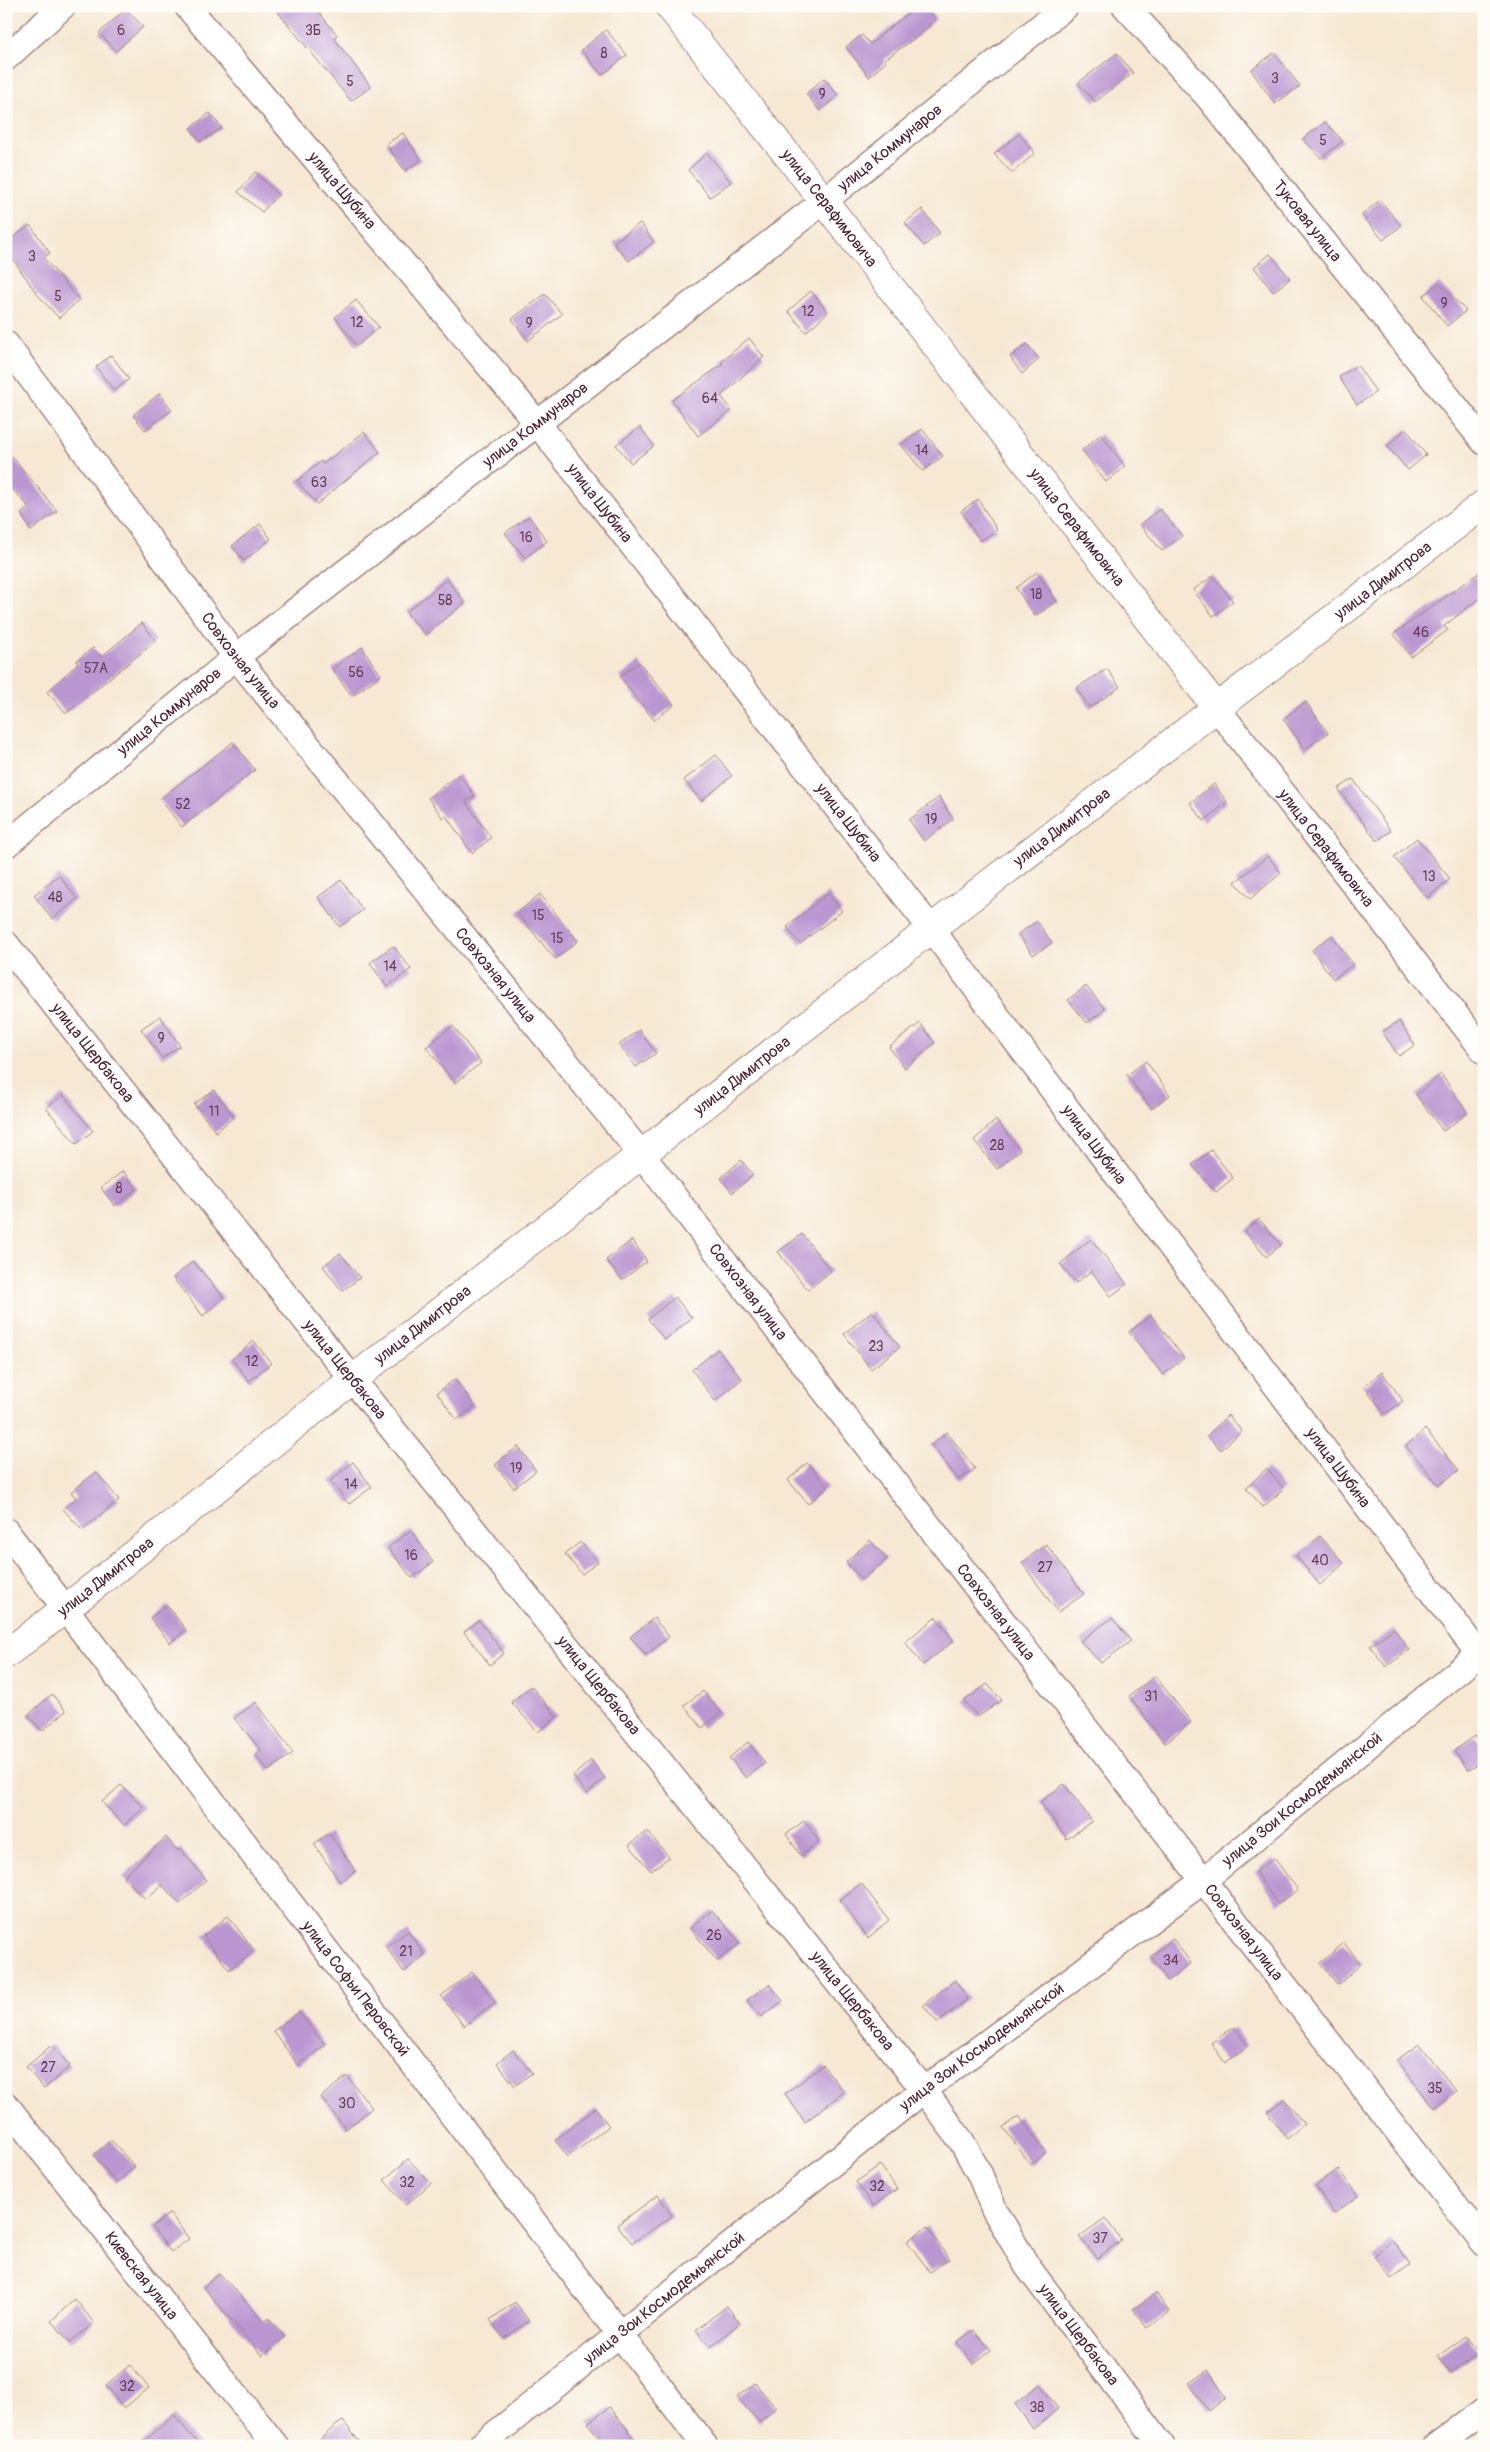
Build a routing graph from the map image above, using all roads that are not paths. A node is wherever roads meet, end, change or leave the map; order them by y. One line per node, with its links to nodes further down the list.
1 (63, 6): 6 (street)
2 (187, 6): 9 (street, улица Шубина)
3 (669, 6): 7 (street, улица Серафимовича)
4 (1066, 6): 7 (street, улица Коммунаров)
5 (1125, 6): 10 (street, Туковая улица)
6 (6, 58)
7 (824, 201): 9 (street, улица Коммунаров); 13 (street, улица Серафимовича)
8 (6, 344): 12 (street, Совхозная улица)
9 (538, 424): 12 (street, улица Коммунаров); 15 (street, улица Шубина)
10 (1484, 442)
11 (1484, 504): 13 (street, улица Димитрова)
12 (236, 657): 14 (street, улица Коммунаров); 18 (street, Совхозная улица)
13 (1216, 707): 15 (street, улица Димитрова); 17 (street, улица Серафимовича)
14 (6, 845)
15 (932, 930): 18 (street, улица Димитрова); 23 (street, улица Шубина)
16 (6, 944): 19 (street, улица Щербакова)
17 (1484, 1051)
18 (642, 1155): 19 (street, улица Димитрова); 24 (street, Совхозная улица)
19 (352, 1380): 21 (street, улица Димитрова); 25 (street, улица Щербакова)
20 (6, 1531): 21 (street, улица Софьи Перовской)
21 (67, 1609): 22 (street, улица Димитрова); 28 (street, улица Софьи Перовской)
22 (6, 1654)
23 (1482, 1655): 24 (street, улица Зои Космодемьянской)
24 (1204, 1880): 25 (street, улица Зои Космодемьянской); 27 (street, Совхозная улица)
25 (924, 2090): 28 (street, улица Зои Космодемьянской); 33 (street, улица Щербакова)
26 (6, 2105): 30 (street, Киевская улица)
27 (1484, 2243)
28 (619, 2334): 31 (street, улица Зои Космодемьянской); 32 (street, улица Софьи Перовской)
29 (1484, 2410): 34 (street)
30 (276, 2446)
31 (480, 2446)
32 (705, 2446)
33 (1162, 2446)
34 (1436, 2446)

